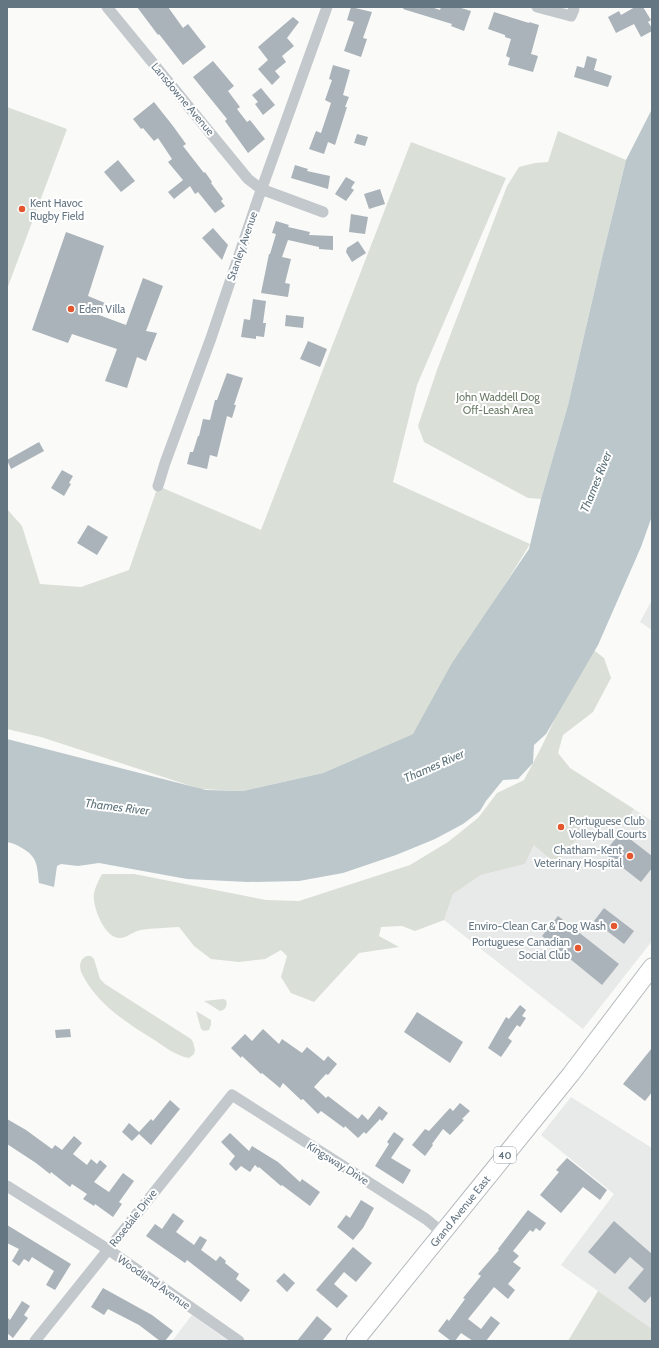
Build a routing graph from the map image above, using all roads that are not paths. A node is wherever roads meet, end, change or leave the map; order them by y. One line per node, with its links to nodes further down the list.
1 (107, 7): 5 (street, Lansdowne Avenue)
2 (327, 7): 5 (street, Stanley Avenue)
3 (537, 7): 4 (street)
4 (575, 8)
5 (261, 189): 6 (street, Lansdowne Avenue); 7 (street, Stanley Avenue)
6 (323, 212)
7 (158, 486)
8 (652, 967): 11 (main road, Grand Avenue East / 40)
9 (232, 1095): 11 (street, Kingsway Drive); 12 (street, Rosedale Drive)
10 (7, 1186): 12 (street, Woodland Avenue)
11 (443, 1232): 15 (main road, Grand Avenue East / 40)
12 (109, 1250): 13 (street, Rosedale Drive); 14 (street, Woodland Avenue)
13 (34, 1341)
14 (239, 1341)
15 (356, 1341)

